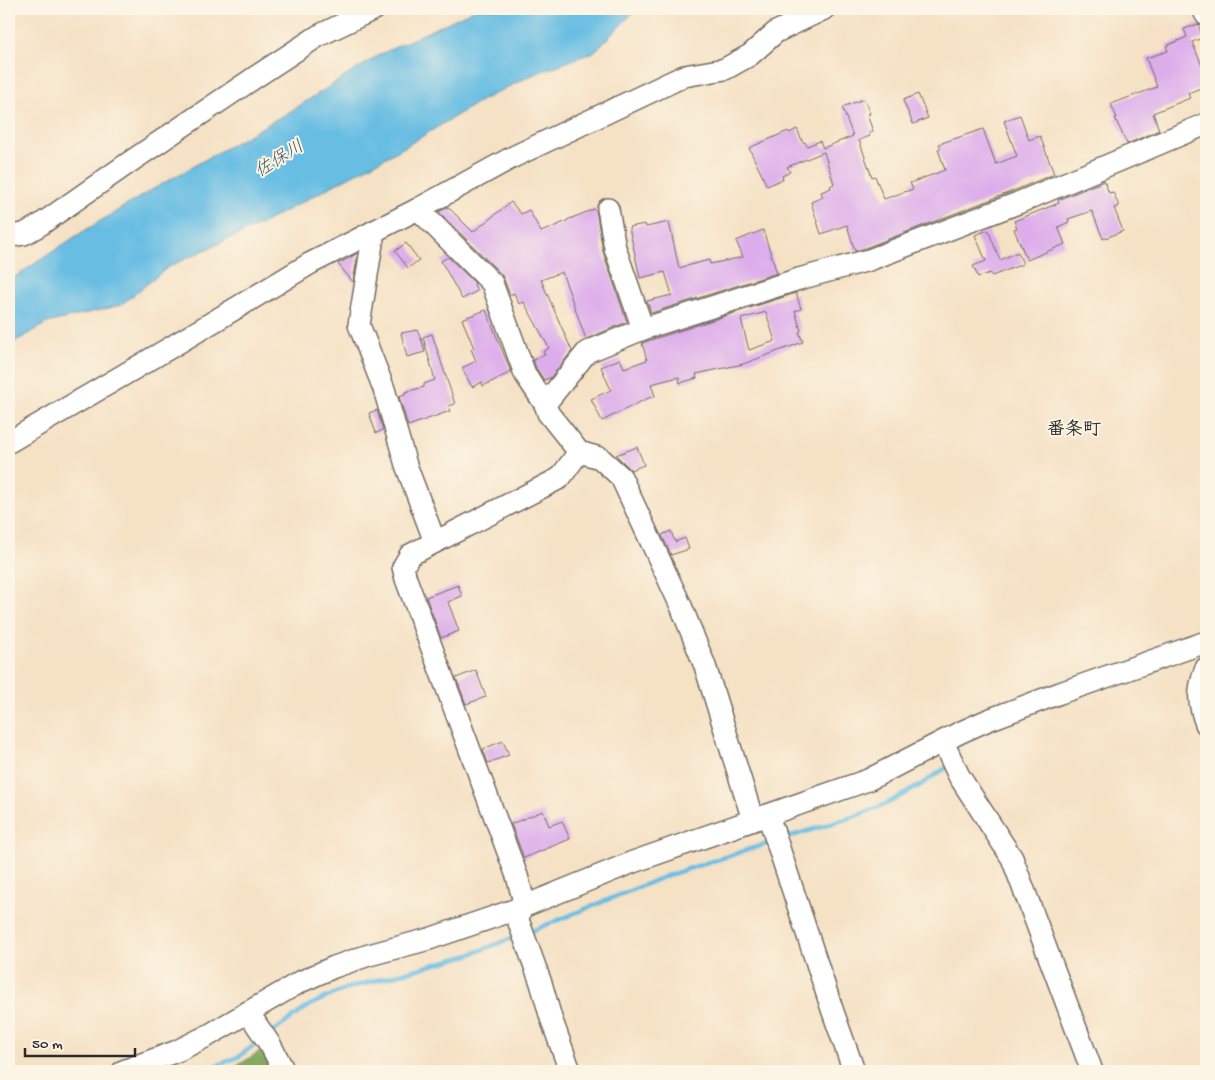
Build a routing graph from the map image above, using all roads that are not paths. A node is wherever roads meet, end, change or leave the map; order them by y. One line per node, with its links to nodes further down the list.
1 (374, 9): 9 (street)
2 (824, 9): 6 (street)
3 (1204, 9): 4 (street)
4 (1206, 15)
5 (1206, 124): 10 (street)
6 (418, 209): 8 (street); 11 (street)
7 (608, 209): 10 (street)
8 (374, 231): 12 (street); 14 (street)
9 (9, 236)
10 (643, 329): 11 (street)
11 (545, 404): 13 (street)
12 (9, 442)
13 (579, 452): 14 (street); 19 (street)
14 (435, 542): 20 (street)
15 (1206, 642): 18 (street)
16 (1206, 668): 17 (street)
17 (1206, 724)
18 (943, 742): 19 (street); 26 (street)
19 (761, 818): 20 (street); 25 (street)
20 (520, 908): 21 (street); 24 (street)
21 (248, 1012): 22 (street); 23 (street)
22 (134, 1069)
23 (284, 1071)
24 (570, 1071)
25 (854, 1071)
26 (1092, 1071)

